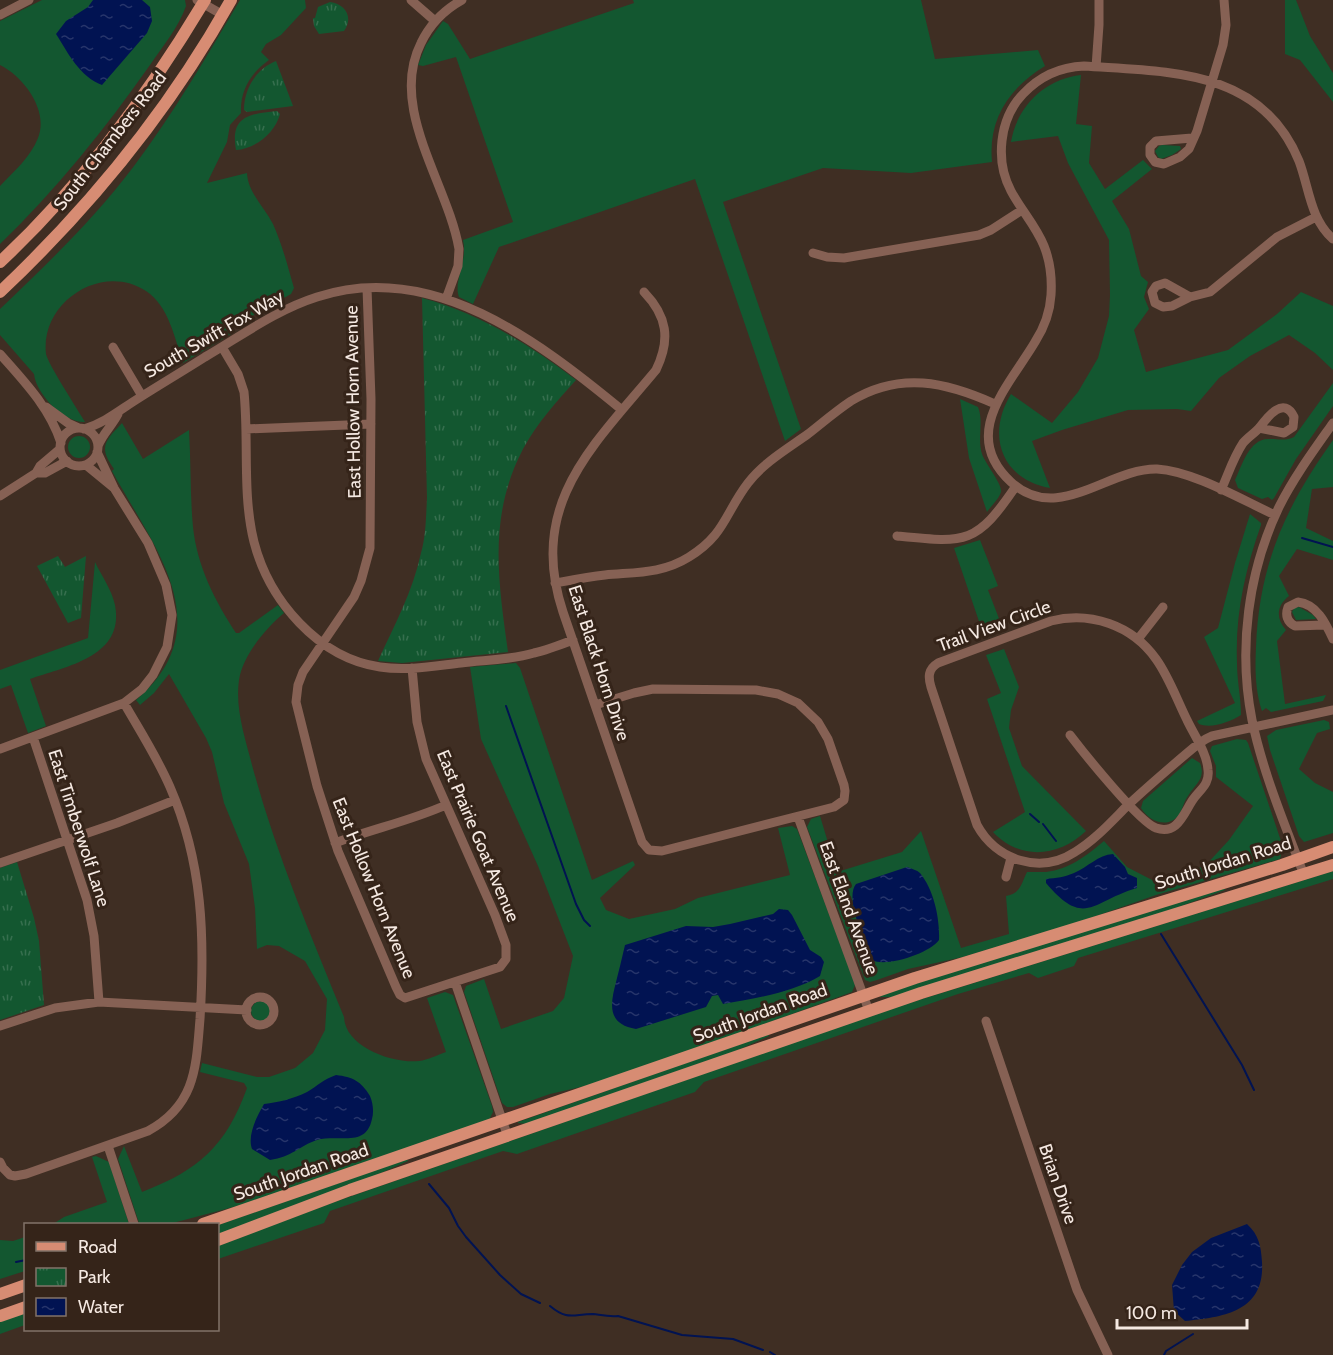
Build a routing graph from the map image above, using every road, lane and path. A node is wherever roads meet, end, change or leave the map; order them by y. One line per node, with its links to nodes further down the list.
1 (29, 0): 8 (street)
2 (231, 0): 10 (main road, South Chambers Road)
3 (411, 0): 11 (street)
4 (462, 0): 11 (street)
5 (1099, 0): 12 (street)
6 (1224, 0): 13 (street)
7 (201, 1): 10 (street); 19 (main road, South Chambers Road)
8 (17, 3): 9 (street)
9 (0, 15)
10 (223, 15): 21 (main road, South Chambers Road)
11 (435, 21): 24 (street)
12 (1095, 67): 13 (street); 15 (street)
13 (1213, 80): 14 (street); 16 (street)
14 (1192, 138)
15 (1022, 210): 18 (street); 30 (street)
16 (1316, 217): 17 (street); 23 (street)
17 (1333, 239)
18 (813, 253)
19 (0, 262)
20 (367, 288): 24 (street, South Swift Fox Way); 26 (street, South Swift Fox Way); 34 (street, East Hollow Horn Avenue)
21 (0, 292)
22 (644, 292): 31 (street, East Black Horn Drive)
23 (1190, 297)
24 (446, 299): 31 (street, South Swift Fox Way)
25 (113, 347): 28 (street)
26 (222, 347): 28 (street, South Swift Fox Way); 37 (street)
27 (0, 354): 29 (street)
28 (142, 396): 32 (street, South Swift Fox Way)
29 (41, 403): 36 (street); 38 (street)
30 (995, 404): 43 (street); 49 (street)
31 (622, 410): 49 (street, East Black Horn Drive)
32 (118, 414): 36 (street, South Swift Fox Way); 39 (street, South Swift Fox Way)
33 (1333, 423): 47 (street)
34 (371, 424): 37 (street); 55 (street, East Hollow Horn Avenue)
35 (1259, 428): 45 (street)
36 (81, 429): 38 (street); 39 (street)
37 (246, 429): 55 (street)
38 (61, 446): 40 (street); 42 (street)
39 (98, 449): 41 (street); 44 (street)
40 (67, 461): 41 (street); 42 (street)
41 (86, 465): 44 (street)
42 (36, 473): 46 (street)
43 (1016, 486): 45 (street); 48 (street)
44 (114, 488): 57 (street)
45 (1221, 490): 47 (street)
46 (0, 496)
47 (1275, 515): 60 (street)
48 (897, 536)
49 (555, 583): 54 (street, East Black Horn Drive)
50 (1163, 607): 52 (street)
51 (1324, 625): 53 (street)
52 (1138, 639): 63 (street, Trail View Circle); 72 (street, Trail View Circle)
53 (1333, 639)
54 (573, 640): 56 (street); 58 (street, East Black Horn Drive)
55 (322, 644): 56 (street); 70 (street, East Hollow Horn Avenue)
56 (412, 668): 67 (street, East Prairie Goat Avenue)
57 (124, 703): 62 (street); 65 (street)
58 (595, 705): 68 (street, East Black Horn Drive); 68 (street, East Black Horn Drive)
59 (1333, 710): 60 (street, Trail View Circle)
60 (1254, 726): 63 (street, Trail View Circle); 73 (street)
61 (1070, 735): 66 (street)
62 (33, 737): 64 (street); 69 (street, East Timberwolf Lane)
63 (1198, 744): 66 (street, Trail View Circle); 66 (street, Trail View Circle)
64 (0, 749)
65 (175, 800): 69 (street); 81 (street)
66 (1129, 804): 72 (street, Trail View Circle)
67 (446, 805): 70 (street); 78 (street, East Prairie Goat Avenue)
68 (798, 817): 79 (street, East Eland Avenue)
69 (68, 840): 74 (street); 80 (street, East Timberwolf Lane)
70 (335, 843): 78 (street, East Hollow Horn Avenue)
71 (1333, 847): 73 (main road, South Jordan Road)
72 (1011, 858): 77 (street)
73 (1298, 860): 76 (street); 79 (main road, South Jordan Road)
74 (0, 863)
75 (1333, 865): 76 (main road, South Jordan Road)
76 (1304, 876): 83 (main road, South Jordan Road)
77 (1006, 877)
78 (455, 982): 86 (street)
79 (864, 995): 83 (street, East Eland Avenue); 86 (main road, South Jordan Road)
80 (99, 1002): 81 (street); 85 (street)
81 (200, 1007): 82 (street); 88 (street)
82 (247, 1010)
83 (870, 1011): 87 (main road, South Jordan Road)
84 (986, 1021): 97 (street, Brian Drive)
85 (0, 1026)
86 (502, 1121): 87 (street); 91 (main road, South Jordan Road)
87 (508, 1137): 92 (main road, South Jordan Road)
88 (108, 1146): 89 (street); 90 (street)
89 (0, 1162)
90 (134, 1223)
91 (206, 1223)
92 (219, 1240)
93 (24, 1286): 94 (main road)
94 (0, 1294)
95 (24, 1308): 96 (main road)
96 (0, 1316)
97 (1108, 1355)

